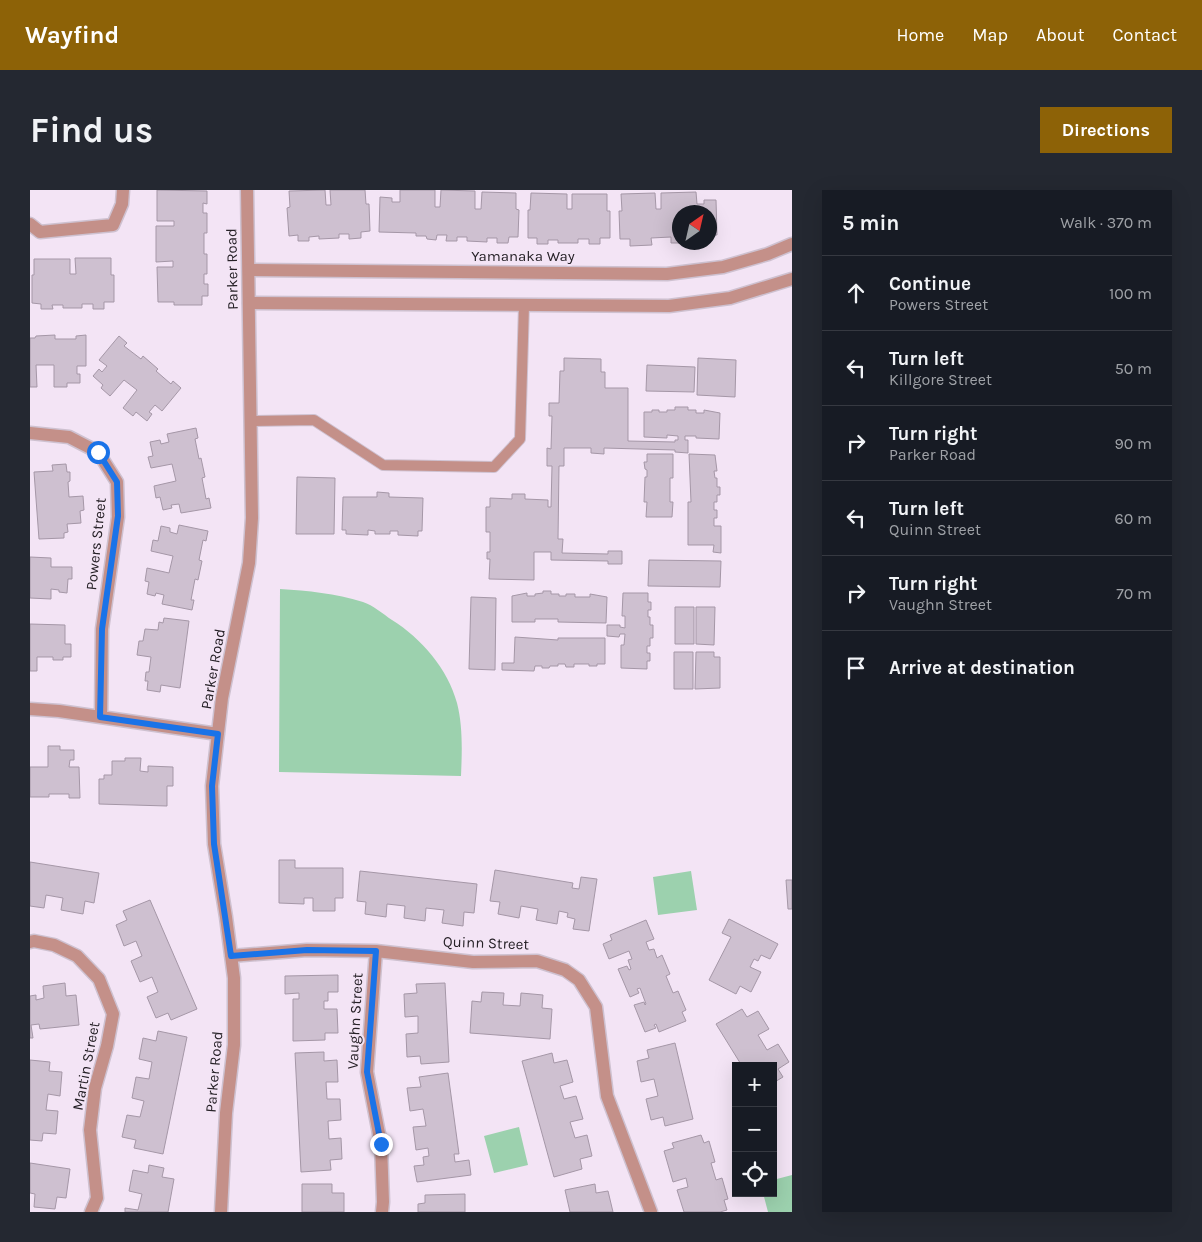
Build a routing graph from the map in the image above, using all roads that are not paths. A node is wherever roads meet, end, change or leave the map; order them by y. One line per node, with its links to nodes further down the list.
1 (123, 190): 3 (street)
2 (247, 190): 5 (street, Parker Road)
3 (30, 224)
4 (792, 244): 5 (street, Yamanaka Way)
5 (249, 270): 7 (street, Parker Road)
6 (792, 279): 8 (street)
7 (249, 303): 8 (street); 9 (street, Parker Road)
8 (524, 305): 9 (lane)
9 (251, 421): 13 (street, Parker Road)
10 (30, 433): 12 (street, Powers Street)
11 (30, 709): 12 (street)
12 (100, 717): 13 (street)
13 (218, 734): 16 (street, Parker Road)
14 (30, 942): 17 (street, Martin Street)
15 (376, 951): 16 (street, Quinn Street); 19 (street, Vaughn Street); 20 (street, Quinn Street)
16 (231, 956): 18 (street, Parker Road)
17 (91, 1212)
18 (221, 1212)
19 (382, 1212)
20 (651, 1212)

